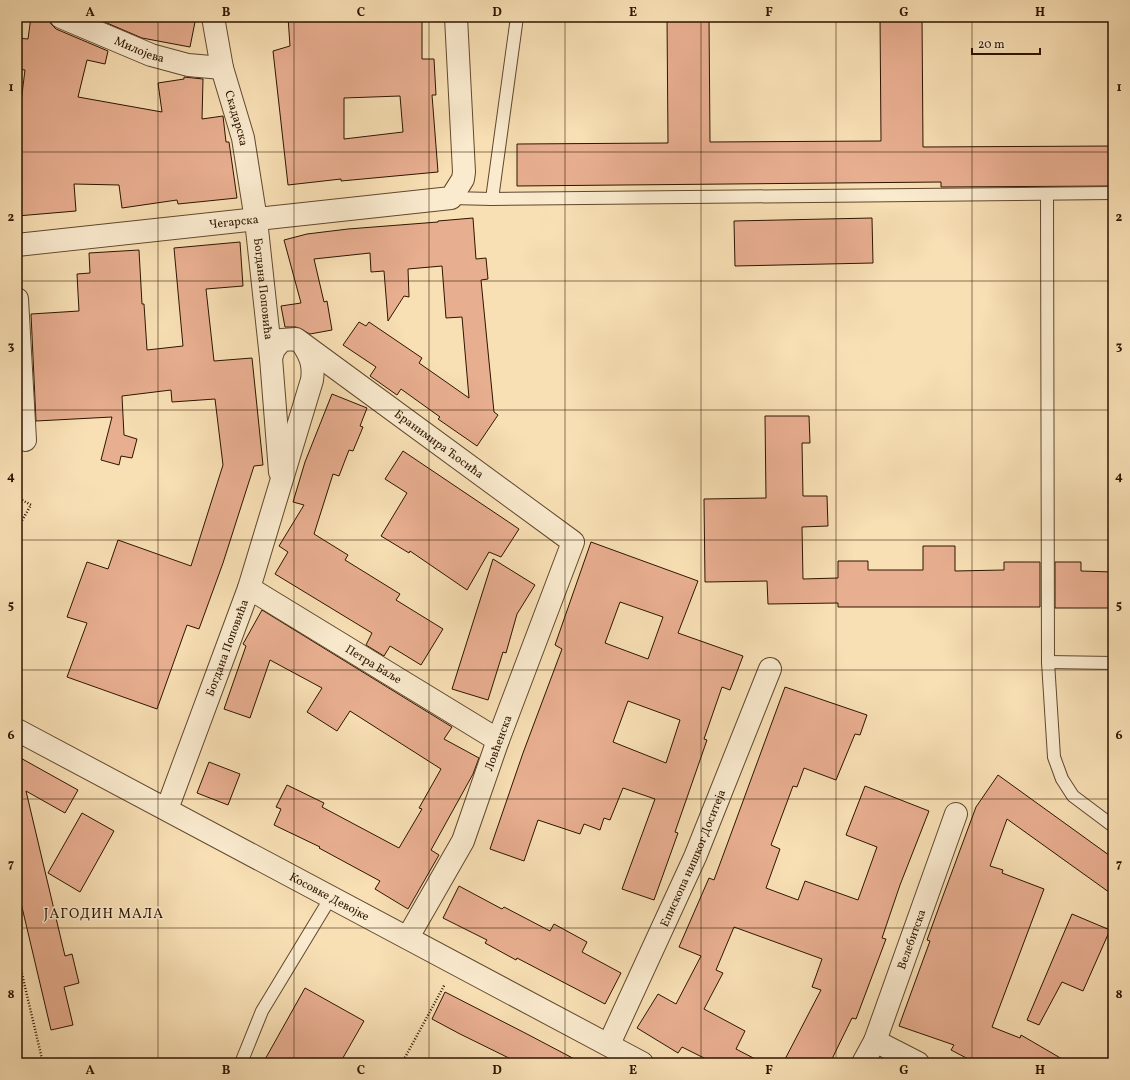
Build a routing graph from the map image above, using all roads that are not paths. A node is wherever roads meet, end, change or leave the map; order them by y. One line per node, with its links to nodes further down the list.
1 (61, 17): 5 (street, Милојева)
2 (212, 17): 5 (street, Скадарска)
3 (456, 17): 8 (street)
4 (517, 17): 9 (lane)
5 (222, 68): 10 (street, Скадарска)
6 (1113, 193): 7 (lane)
7 (1047, 194): 9 (lane); 19 (lane)
8 (451, 198): 9 (lane); 10 (street, Чегарска)
9 (492, 199)
10 (256, 220): 11 (street, Чегарска); 14 (street, Богдана Поповића)
11 (17, 245)
12 (17, 299): 15 (street)
13 (304, 346): 14 (street, Богдана Поповића); 16 (street, Богдана Поповића); 17 (street, Бранимира Ћосића)
14 (271, 358): 16 (street, Богдана Поповића)
15 (25, 440)
16 (281, 484): 18 (street, Богдана Поповића)
17 (573, 542): 23 (street, Ловћенска)
18 (249, 588): 23 (street, Петра Баље); 24 (street, Богдана Поповића)
19 (1048, 662): 20 (lane); 26 (lane)
20 (1113, 663)
21 (770, 669): 30 (street, Епископа нишког Доситеја)
22 (17, 730): 24 (street, Косовке Девојке)
23 (498, 740): 28 (street, Ловћенска)
24 (167, 809): 27 (street, Косовке Девојке)
25 (956, 814): 29 (street, Велебитска)
26 (1113, 826)
27 (331, 897): 28 (street, Косовке Девојке); 31 (lane)
28 (408, 937): 30 (street, Косовке Девојке)
29 (875, 1041): 33 (street, Велебитска); 34 (street)
30 (608, 1044): 32 (street, Косовке Девојке)
31 (241, 1063)
32 (642, 1063)
33 (863, 1063)
34 (918, 1063)

